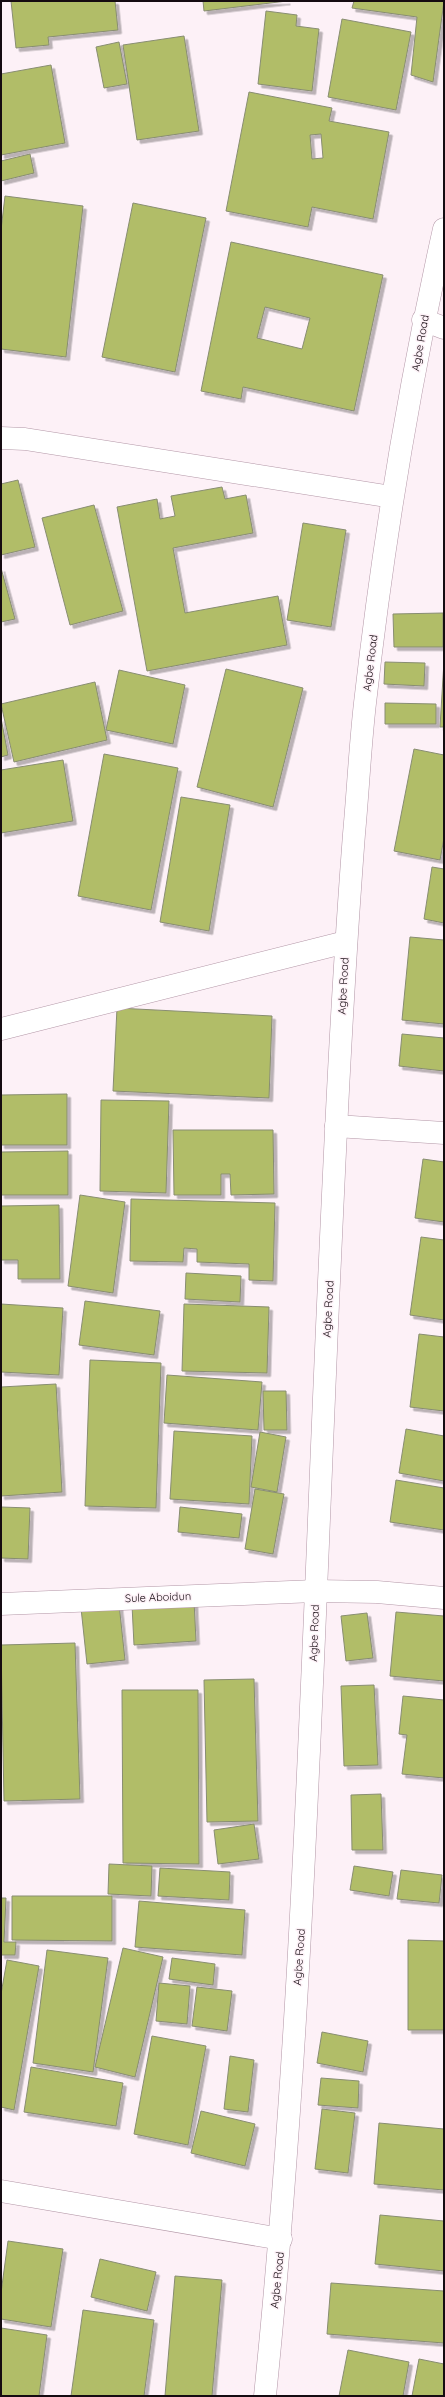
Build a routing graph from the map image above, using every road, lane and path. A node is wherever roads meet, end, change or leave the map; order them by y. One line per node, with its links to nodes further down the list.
1 (444, 229): 2 (street, Agbe Road)
2 (423, 320): 3 (street); 5 (street, Agbe Road)
3 (444, 328)
4 (1, 438): 5 (street)
5 (392, 497): 6 (street, Agbe Road)
6 (346, 942): 7 (street); 8 (street, Agbe Road)
7 (1, 1029)
8 (336, 1126): 9 (street); 10 (street, Agbe Road)
9 (444, 1133)
10 (315, 1590): 11 (street, Sule Aboidun); 12 (street, Sule Aboidun); 14 (street, Agbe Road)
11 (444, 1598)
12 (1, 1604)
13 (1, 2191): 14 (street)
14 (281, 2239): 15 (street, Agbe Road)
15 (265, 2396)

